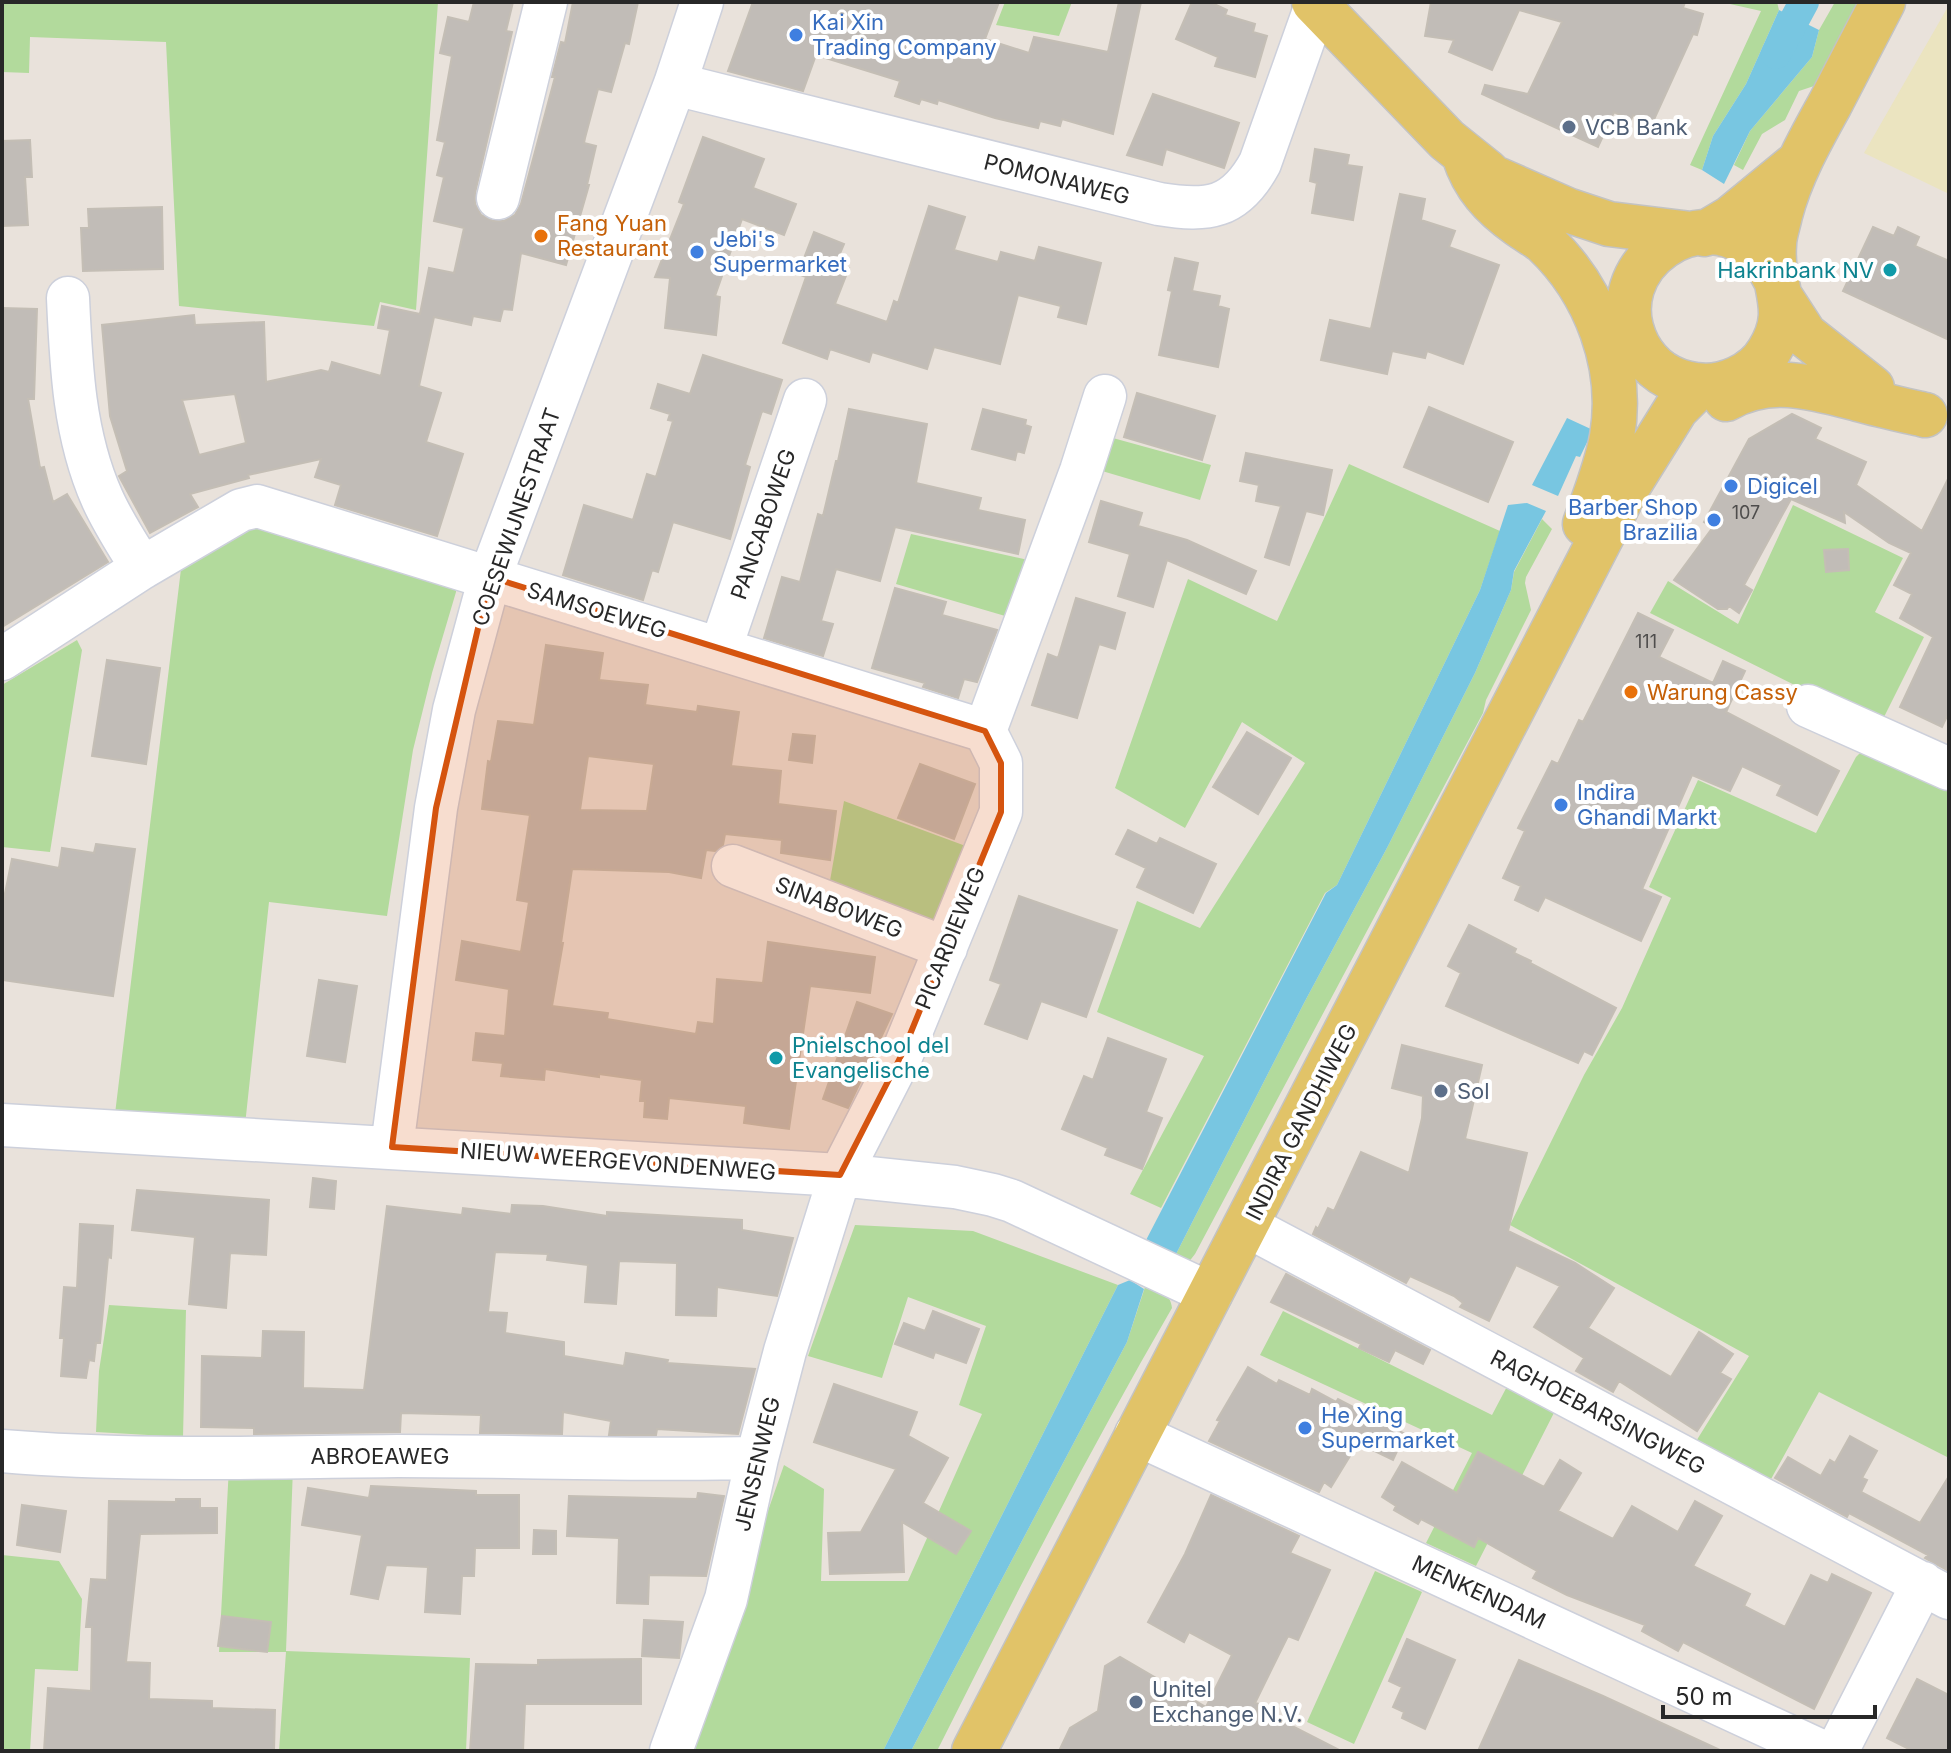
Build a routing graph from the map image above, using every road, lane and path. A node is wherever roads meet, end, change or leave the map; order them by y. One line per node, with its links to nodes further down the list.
1 (546, 2): 8 (street)
2 (702, 2): 5 (street, COESEWIJNESTRAAT)
3 (1883, 2): 6 (main road)
4 (1315, 3): 5 (street, POMONAWEG); 7 (main road)
5 (675, 84): 21 (street, COESEWIJNESTRAAT)
6 (1798, 163): 9 (main road); 10 (main road)
7 (1479, 166): 9 (main road); 12 (main road); 22 (main road)
8 (498, 198)
9 (1697, 234): 10 (main road); 12 (main road)
10 (1779, 289): 13 (main road); 15 (main road)
11 (68, 298): 20 (street)
12 (1635, 340): 14 (main road); 19 (main road, INDIRA GANDHIWEG)
13 (1754, 369): 14 (main road); 15 (main road)
14 (1699, 386): 19 (main road, INDIRA GANDHIWEG)
15 (1872, 388): 18 (main road)
16 (1105, 396): 26 (street)
17 (805, 400): 23 (street, PANCABOWEG)
18 (1937, 421): 22 (main road)
19 (1625, 491): 22 (main road, INDIRA GANDHIWEG)
20 (142, 568): 21 (street, SAMSOEWEG); 24 (street, SAMSOEWEG)
21 (490, 577): 23 (street, SAMSOEWEG); 31 (street, COESEWIJNESTRAAT)
22 (1580, 578): 33 (main road, INDIRA GANDHIWEG)
23 (721, 647): 26 (street, SAMSOEWEG)
24 (2, 659)
25 (1808, 706): 27 (street)
26 (985, 731): 29 (street, PICARDIEWEG)
27 (1949, 769)
28 (733, 866): 29 (street, SINABOWEG)
29 (946, 948): 32 (street, PICARDIEWEG)
30 (2, 1125): 31 (street, NIEUW WEERGEVONDENWEG)
31 (392, 1147): 32 (street, NIEUW WEERGEVONDENWEG)
32 (840, 1175): 34 (street, NIEUW WEERGEVONDENWEG); 37 (street, JENSENWEG)
33 (1247, 1226): 34 (main road, INDIRA GANDHIWEG); 38 (street, RAGHOEBARSINGWEG)
34 (1197, 1287): 35 (main road, INDIRA GANDHIWEG)
35 (1136, 1434): 40 (main road, INDIRA GANDHIWEG); 41 (street, MENKENDAM)
36 (2, 1451): 37 (street, ABROEAWEG)
37 (757, 1458): 39 (street, JENSENWEG)
38 (1936, 1590): 42 (street)
39 (671, 1751)
40 (974, 1751)
41 (1821, 1751)
42 (1837, 1751)

